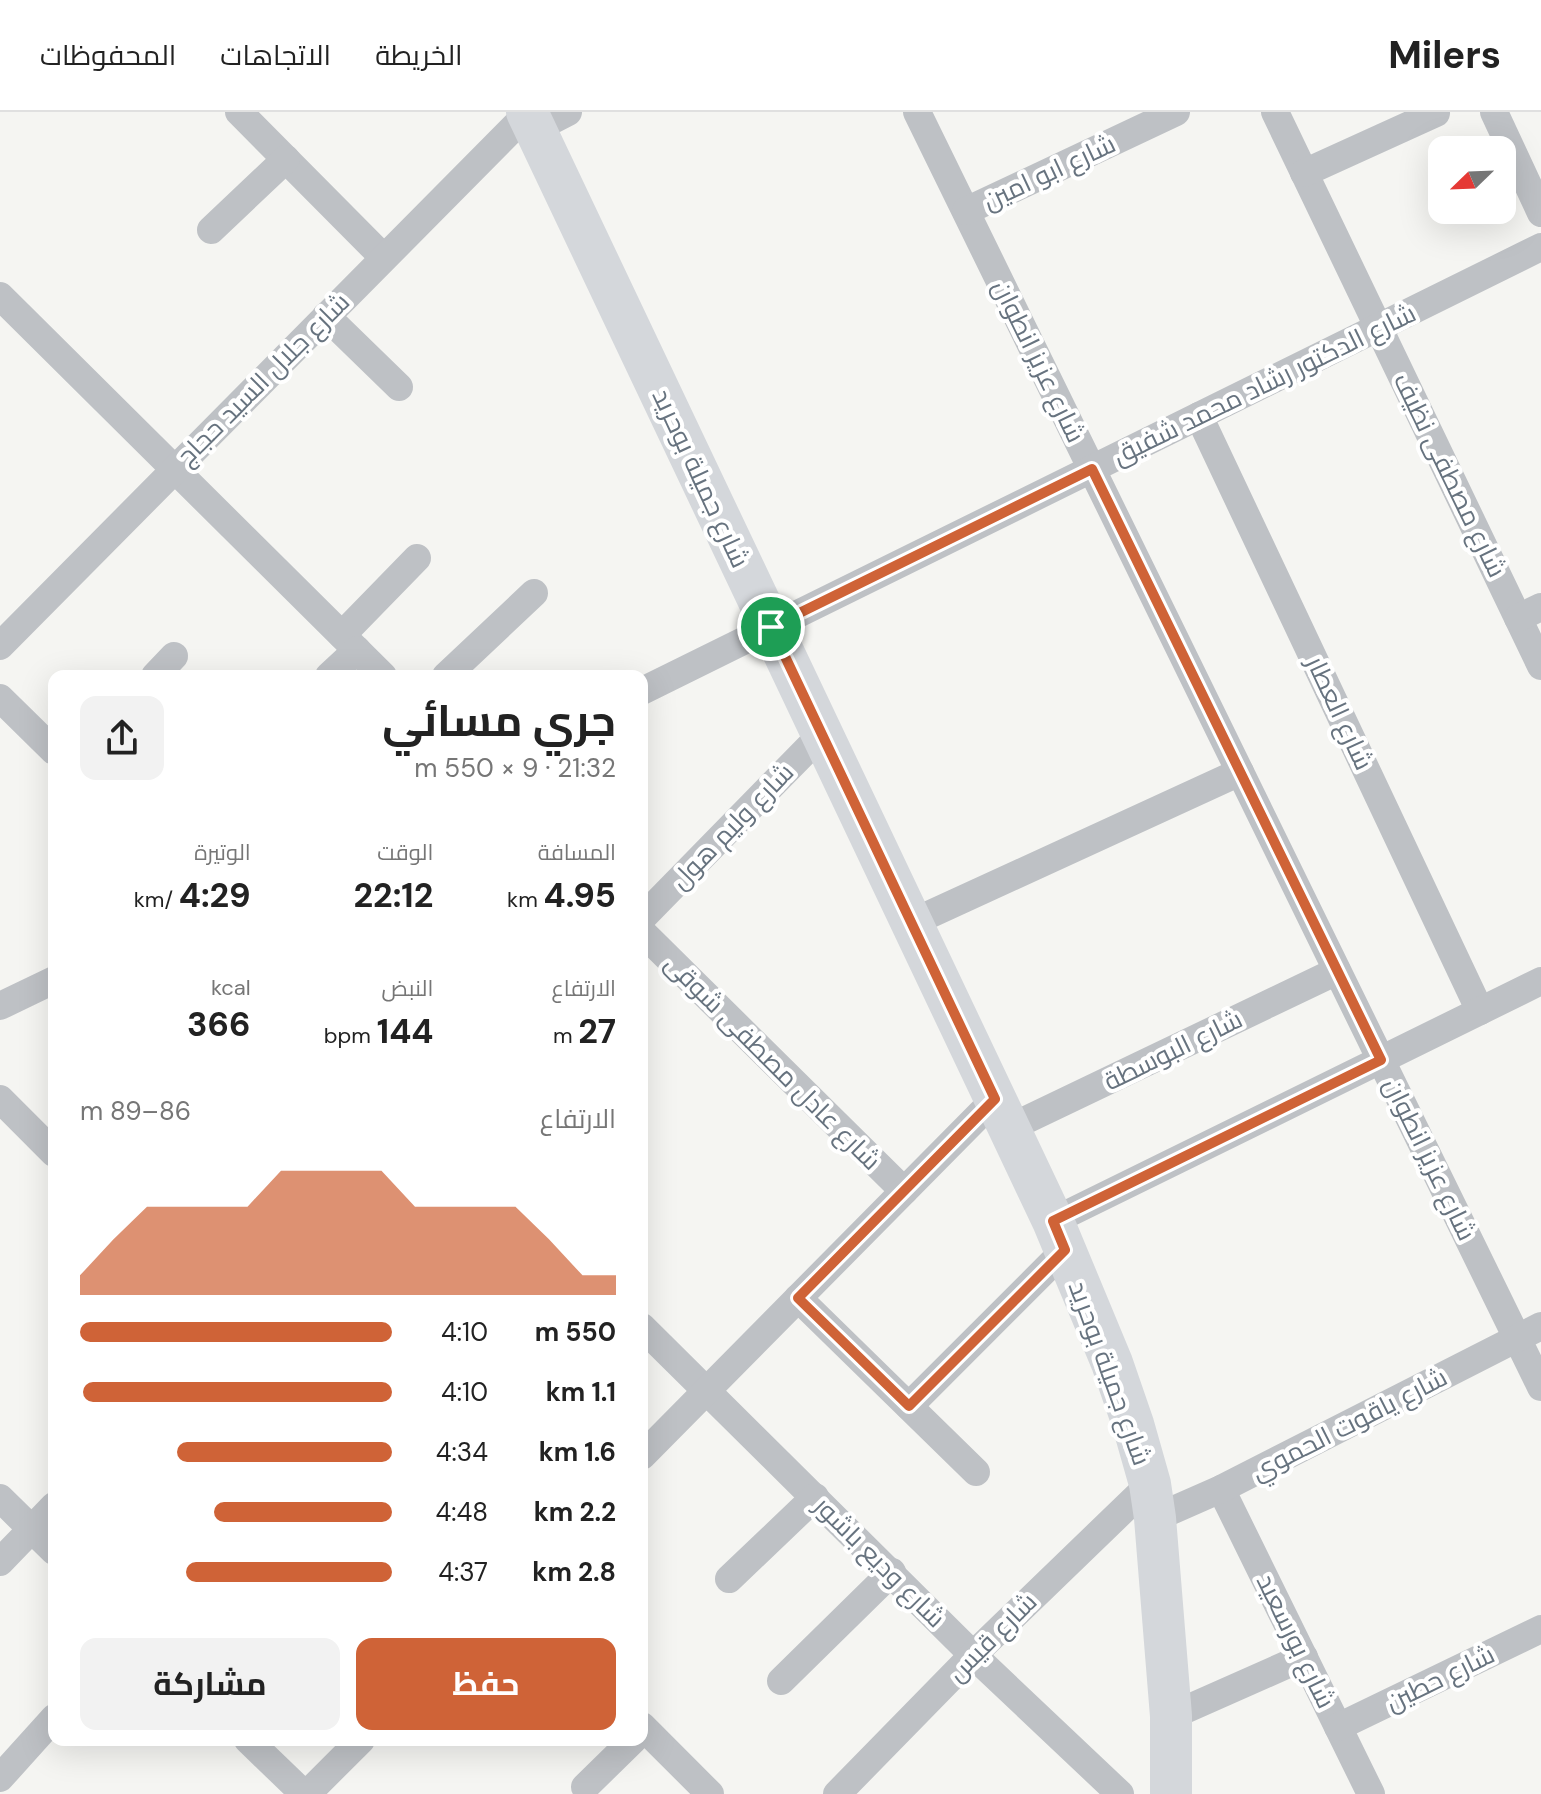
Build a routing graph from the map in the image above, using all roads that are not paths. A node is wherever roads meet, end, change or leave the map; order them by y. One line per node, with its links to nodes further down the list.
1 (239, 112): 8 (street)
2 (917, 112): 10 (street, شارع عزيز انطوان)
3 (1176, 112): 10 (street, شارع ابو امين)
4 (1275, 112): 9 (street, شارع مصطفى نظيف)
5 (1494, 112): 11 (street)
6 (1436, 113): 9 (street)
7 (540, 116): 14 (street, شارع جلال السيد حجاج); 25 (main road, شارع جميلة بوحريد)
8 (286, 159): 12 (street); 14 (street)
9 (1304, 173): 17 (street, شارع مصطفى نظيف)
10 (966, 211): 21 (street, شارع عزيز انطوان)
11 (1541, 213)
12 (211, 230)
13 (1541, 247): 17 (street, شارع الدكتور رشاد محمد شفيق)
14 (383, 257): 16 (street, شارع جلال السيد حجاج)
15 (0, 296): 20 (street)
16 (326, 316): 18 (street); 20 (street, شارع جلال السيد حجاج)
17 (1378, 327): 19 (street, شارع الدكتور رشاد محمد شفيق); 24 (street, شارع مصطفى نظيف)
18 (399, 387)
19 (1199, 416): 21 (street, شارع الدكتور رشاد محمد شفيق); 44 (street, شارع العطار)
20 (174, 469): 26 (street); 27 (street, شارع جلال السيد حجاج)
21 (1092, 469): 25 (street, شارع الدكتور رشاد محمد شفيق); 36 (street, شارع عزيز انطوان)
22 (417, 558): 26 (street)
23 (534, 593): 31 (street)
24 (1530, 613): 28 (street, شارع مصطفى نظيف)
25 (771, 627): 32 (street, شارع الدكتور رشاد محمد شفيق); 34 (main road, شارع جميلة بوحريد)
26 (349, 642): 29 (street); 30 (street)
27 (0, 646)
28 (1541, 666)
29 (333, 670)
30 (377, 670)
31 (452, 670)
32 (648, 688)
33 (0, 698): 35 (street)
34 (822, 734): 37 (street, شارع وليم هول); 38 (main road, شارع جميلة بوحريد)
35 (48, 745)
36 (1240, 772): 38 (street); 40 (street, شارع عزيز انطوان)
37 (648, 912)
38 (911, 923): 47 (main road, شارع جميلة بوحريد)
39 (648, 938): 49 (street, شارع عادل مصطفى شوقى)
40 (1337, 971): 45 (street, شارع عزيز انطوان); 47 (street, شارع البوسطة)
41 (1541, 981): 44 (street)
42 (48, 983): 43 (street)
43 (0, 1006)
44 (1480, 1011): 45 (street)
45 (1381, 1060): 50 (street); 52 (street, شارع عزيز انطوان)
46 (0, 1099): 48 (street)
47 (1002, 1114): 49 (street, شارع البوسطة); 50 (main road, شارع جميلة بوحريد)
48 (48, 1147)
49 (904, 1191): 51 (street, شارع البوسطة)
50 (1059, 1235): 56 (street); 62 (main road, شارع جميلة بوحريد)
51 (798, 1298): 55 (street, شارع البوسطة); 56 (street)
52 (1529, 1332): 54 (street, شارع عزيز انطوان); 59 (street, شارع ياقوت الحموي)
53 (648, 1333): 55 (street, شارع وديع باشور)
54 (1541, 1387)
55 (706, 1391): 57 (street, شارع البوسطة); 60 (street, شارع وديع باشور)
56 (909, 1406): 58 (street)
57 (648, 1445)
58 (976, 1472)
59 (1221, 1489): 62 (street, شارع ياقوت الحموي); 71 (street, شارع بورسعيد)
60 (815, 1497): 67 (street, شارع وديع باشور); 68 (street)
61 (0, 1498): 64 (street)
62 (1152, 1501): 70 (street, شارع قيس); 73 (main road, شارع جميلة بوحريد)
63 (48, 1512): 64 (street)
64 (31, 1528): 65 (street); 66 (street)
65 (48, 1545)
66 (0, 1562)
67 (892, 1572): 70 (street, شارع وديع باشور); 72 (street)
68 (729, 1579)
69 (1541, 1629): 75 (street, شارع حطين)
70 (973, 1655): 84 (street, شارع قيس); 85 (street, شارع وديع باشور)
71 (1304, 1657): 73 (street); 75 (street, شارع بورسعيد)
72 (781, 1681)
73 (1171, 1716): 86 (main road, شارع جميلة بوحريد)
74 (48, 1725): 80 (street)
75 (1338, 1727): 87 (street, شارع بورسعيد)
76 (648, 1738): 83 (street)
77 (254, 1746): 82 (street)
78 (355, 1746): 82 (street)
79 (625, 1746): 81 (street)
80 (0, 1778)
81 (585, 1787)
82 (306, 1794)
83 (710, 1794)
84 (837, 1794)
85 (1120, 1794)
86 (1171, 1794)
87 (1371, 1794)

